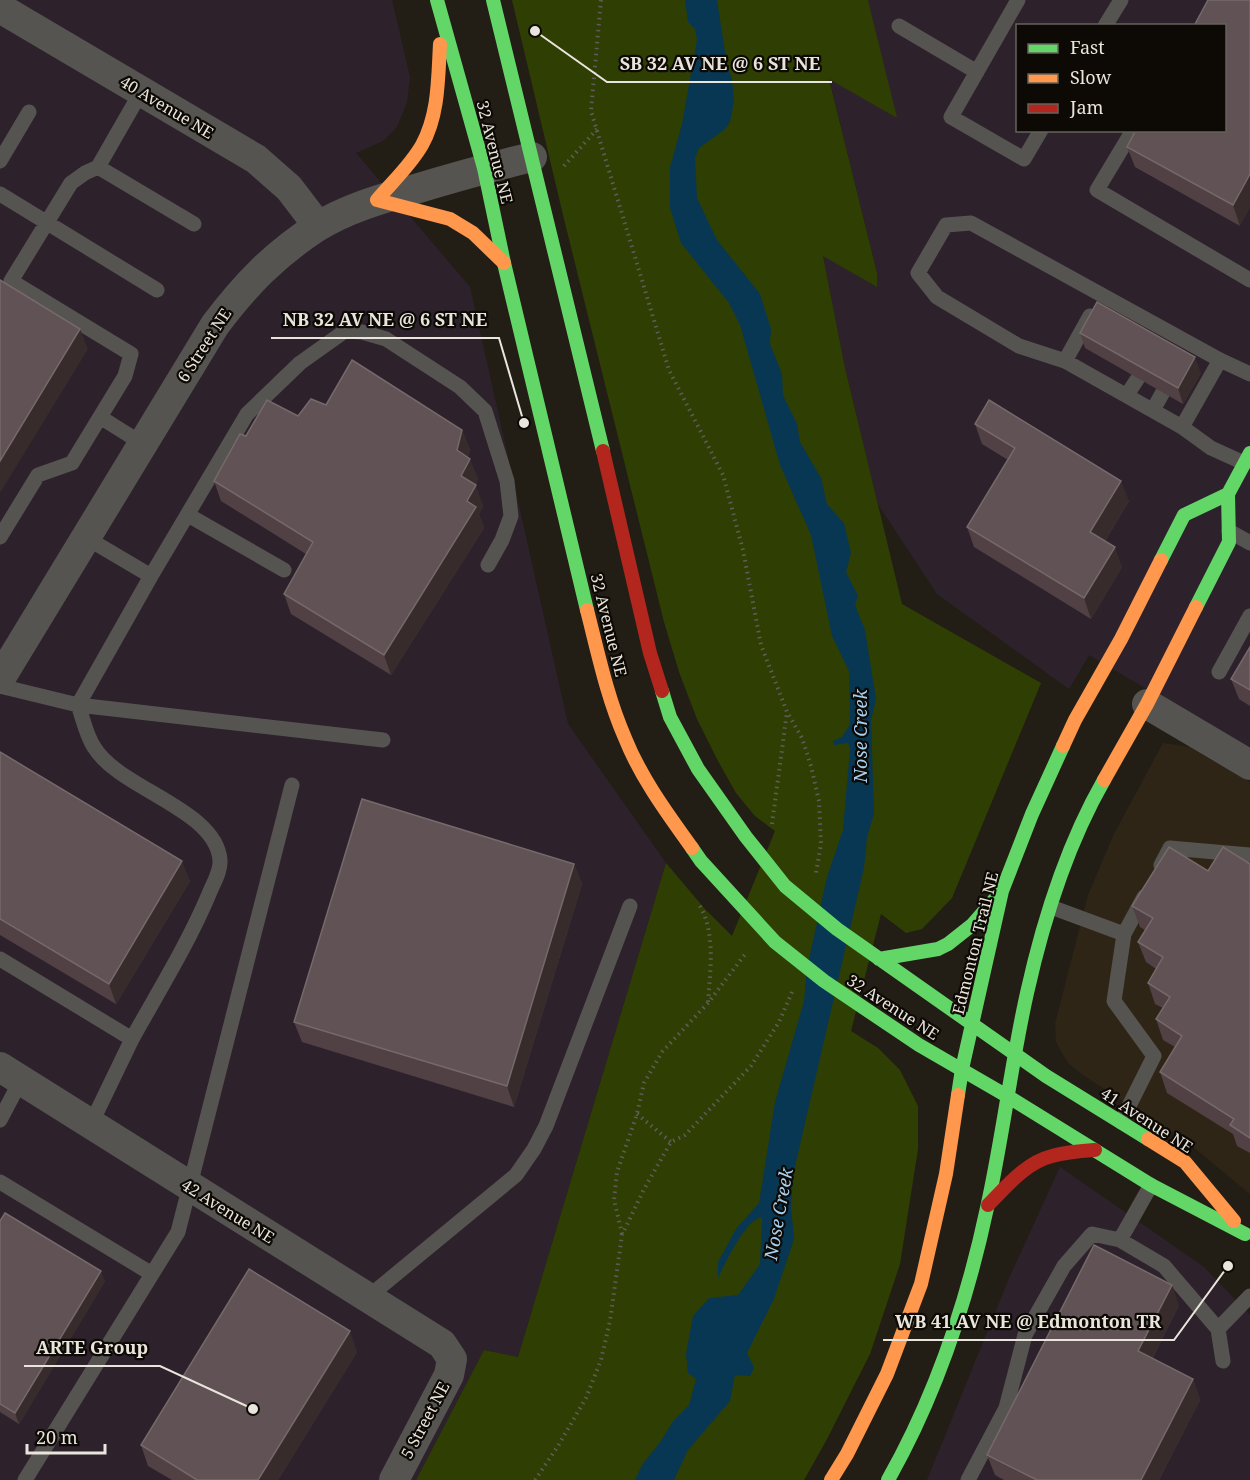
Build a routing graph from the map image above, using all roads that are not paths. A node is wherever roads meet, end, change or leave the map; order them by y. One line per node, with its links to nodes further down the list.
1 (437, 0): 6 (main road, 32 Avenue NE)
2 (493, 0): 14 (main road, 32 Avenue NE)
3 (1018, 0): 9 (lane)
4 (1121, 0): 7 (lane)
5 (0, 8): 10 (street, 40 Avenue NE)
6 (442, 18): 17 (main road, 32 Avenue NE); 19 (main road)
7 (1106, 24)
8 (898, 26): 9 (lane)
9 (977, 72): 12 (lane)
10 (141, 92): 16 (lane); 22 (street, 40 Avenue NE)
11 (29, 112): 15 (lane)
12 (1040, 132)
13 (1132, 132): 24 (lane)
14 (532, 157): 17 (street, 6 Street NE); 66 (main road, 32 Avenue NE)
15 (0, 161)
16 (99, 167): 20 (lane); 21 (lane)
17 (484, 168): 19 (street, 6 Street NE); 23 (main road, 32 Avenue NE)
18 (0, 194): 20 (lane)
19 (377, 200): 22 (street, 6 Street NE); 23 (main road)
20 (47, 223): 25 (lane); 38 (lane)
21 (194, 224)
22 (318, 226): 40 (street, 6 Street NE)
23 (504, 263): 70 (main road, 32 Avenue NE)
24 (1250, 280)
25 (157, 290)
26 (1102, 295): 27 (lane); 31 (lane); 31 (lane)
27 (1165, 330): 28 (lane); 29 (lane)
28 (1189, 343): 30 (lane); 32 (lane)
29 (1155, 347)
30 (1220, 360): 33 (lane); 39 (lane)
31 (1065, 361): 36 (lane)
32 (1180, 361)
33 (1250, 374)
34 (1138, 378): 36 (lane)
35 (1163, 392): 37 (lane)
36 (1127, 395): 37 (lane)
37 (1153, 410): 39 (lane)
38 (100, 417): 40 (lane); 45 (lane)
39 (1182, 427): 41 (lane)
40 (143, 444): 46 (street, 6 Street NE)
41 (1247, 458): 42 (main road)
42 (1228, 494): 44 (main road); 61 (main road, Edmonton Trail NE)
43 (188, 514): 48 (lane); 49 (lane); 50 (lane)
44 (1229, 531): 47 (lane); 55 (main road)
45 (0, 537)
46 (85, 537): 50 (lane); 53 (street, 6 Street NE)
47 (1250, 543)
48 (488, 565)
49 (284, 570)
50 (151, 576): 56 (lane)
51 (1250, 616): 52 (lane)
52 (1219, 672)
53 (0, 679)
54 (0, 686): 56 (lane)
55 (1147, 704): 58 (street); 63 (main road)
56 (78, 705): 57 (lane); 68 (lane)
57 (383, 740)
58 (1250, 765)
59 (292, 785): 79 (lane)
60 (1250, 855): 64 (lane)
61 (1002, 891): 66 (main road); 67 (main road, Edmonton Trail NE)
62 (630, 906): 85 (lane)
63 (1051, 907): 64 (lane); 69 (main road)
64 (1124, 934): 74 (lane)
65 (0, 959): 68 (lane)
66 (879, 959): 67 (main road, 32 Avenue NE)
67 (971, 1023): 69 (main road, 32 Avenue NE); 70 (main road, Edmonton Trail NE)
68 (132, 1039): 75 (lane)
69 (1015, 1053): 72 (main road); 74 (main road, 41 Avenue NE)
70 (962, 1068): 72 (main road, 32 Avenue NE); 91 (main road, Edmonton Trail NE)
71 (10, 1074): 73 (lane); 75 (street, 42 Avenue NE)
72 (1007, 1096): 76 (main road, 41 Avenue NE); 80 (main road)
73 (0, 1120)
74 (1122, 1122): 81 (main road, 41 Avenue NE)
75 (91, 1124): 79 (street, 42 Avenue NE)
76 (1095, 1150): 78 (main road, 41 Avenue NE); 80 (main road)
77 (0, 1182): 83 (lane)
78 (1151, 1185): 81 (main road, 41 Avenue NE); 82 (lane)
79 (189, 1186): 83 (lane); 85 (street, 42 Avenue NE)
80 (988, 1205): 92 (main road)
81 (1247, 1237)
82 (1120, 1240): 86 (lane); 93 (lane)
83 (152, 1274): 89 (lane)
84 (1250, 1296): 86 (lane)
85 (367, 1298): 87 (street, 42 Avenue NE)
86 (1218, 1329): 88 (lane)
87 (452, 1359): 90 (street, 5 Street NE)
88 (1223, 1361)
89 (25, 1480)
90 (394, 1480)
91 (831, 1480)
92 (888, 1480)
93 (968, 1480)

